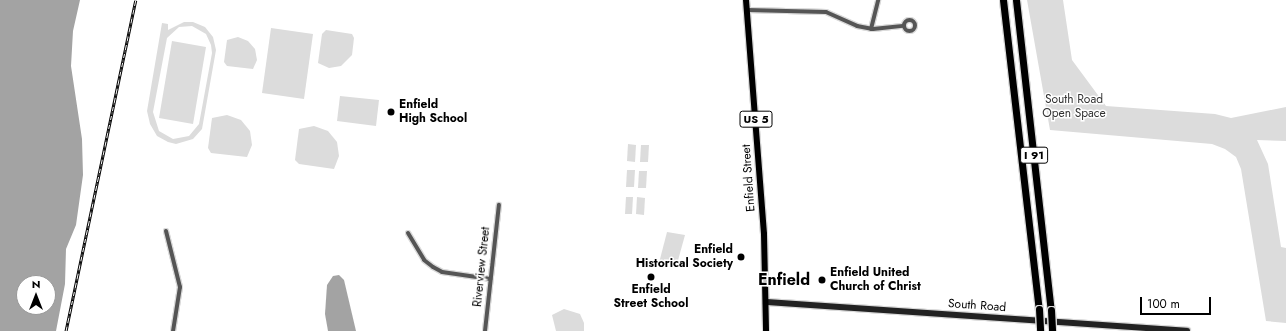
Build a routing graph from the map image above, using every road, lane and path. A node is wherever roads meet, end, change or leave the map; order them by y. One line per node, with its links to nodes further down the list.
1 (746, 0): 5 (main road, Enfield Street / US 5)
2 (878, 0): 7 (street)
3 (1003, 0): 16 (highway, I 91, bridge)
4 (1016, 0): 17 (highway, I 91, bridge)
5 (747, 10): 7 (street); 12 (main road, Enfield Street / US 5)
6 (903, 26): 7 (street)
7 (871, 29)
8 (499, 205): 11 (street, Riverview Street)
9 (166, 232): 13 (street)
10 (408, 233): 11 (street)
11 (490, 279): 14 (street, Riverview Street)
12 (766, 302): 15 (main road, Enfield Street / US 5); 18 (main road, South Road)
13 (173, 331)
14 (485, 331)
15 (766, 331)
16 (1040, 331)
17 (1052, 331)
18 (1187, 331)

